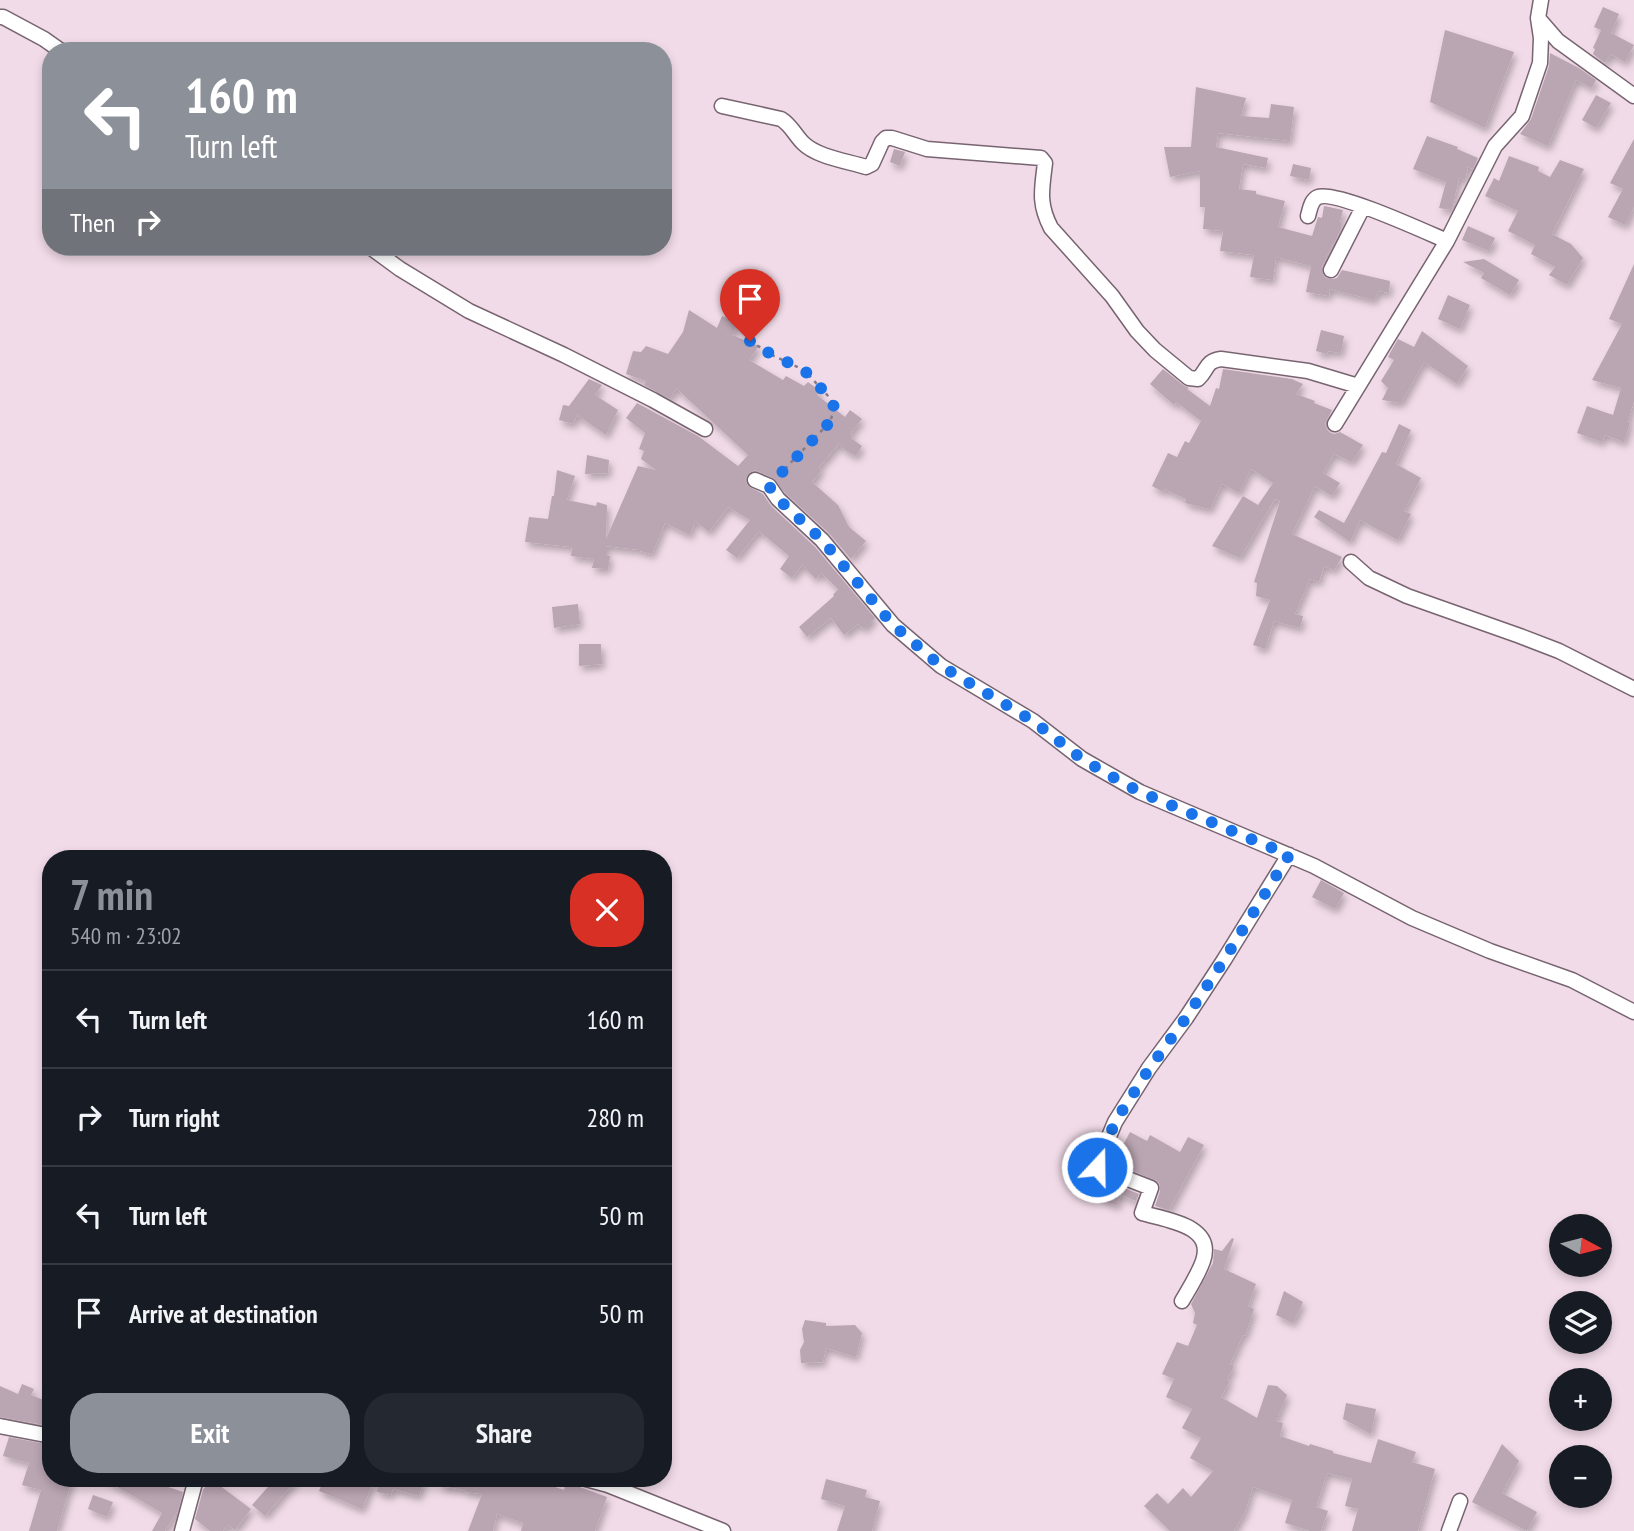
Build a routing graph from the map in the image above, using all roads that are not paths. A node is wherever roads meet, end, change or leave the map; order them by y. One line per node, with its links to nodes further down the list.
1 (1541, 0): 3 (street)
2 (0, 17): 4 (street)
3 (1538, 18): 5 (street); 9 (street)
4 (48, 42)
5 (1634, 96)
6 (722, 106): 12 (street)
7 (1363, 206): 8 (street); 9 (street); 11 (street)
8 (1308, 216)
9 (1447, 241): 12 (street)
10 (383, 256): 14 (street)
11 (1331, 270)
12 (1358, 386): 13 (street)
13 (1335, 424)
14 (705, 429)
15 (762, 483): 18 (street)
16 (1350, 562): 17 (street)
17 (1634, 689)
18 (1289, 855): 19 (street); 20 (street)
19 (1634, 1012)
20 (1182, 1301)
21 (0, 1426): 22 (street)
22 (42, 1434)
23 (194, 1487): 26 (street)
24 (613, 1487): 27 (street)
25 (1460, 1502): 28 (street)
26 (183, 1531)
27 (723, 1531)
28 (1449, 1531)

